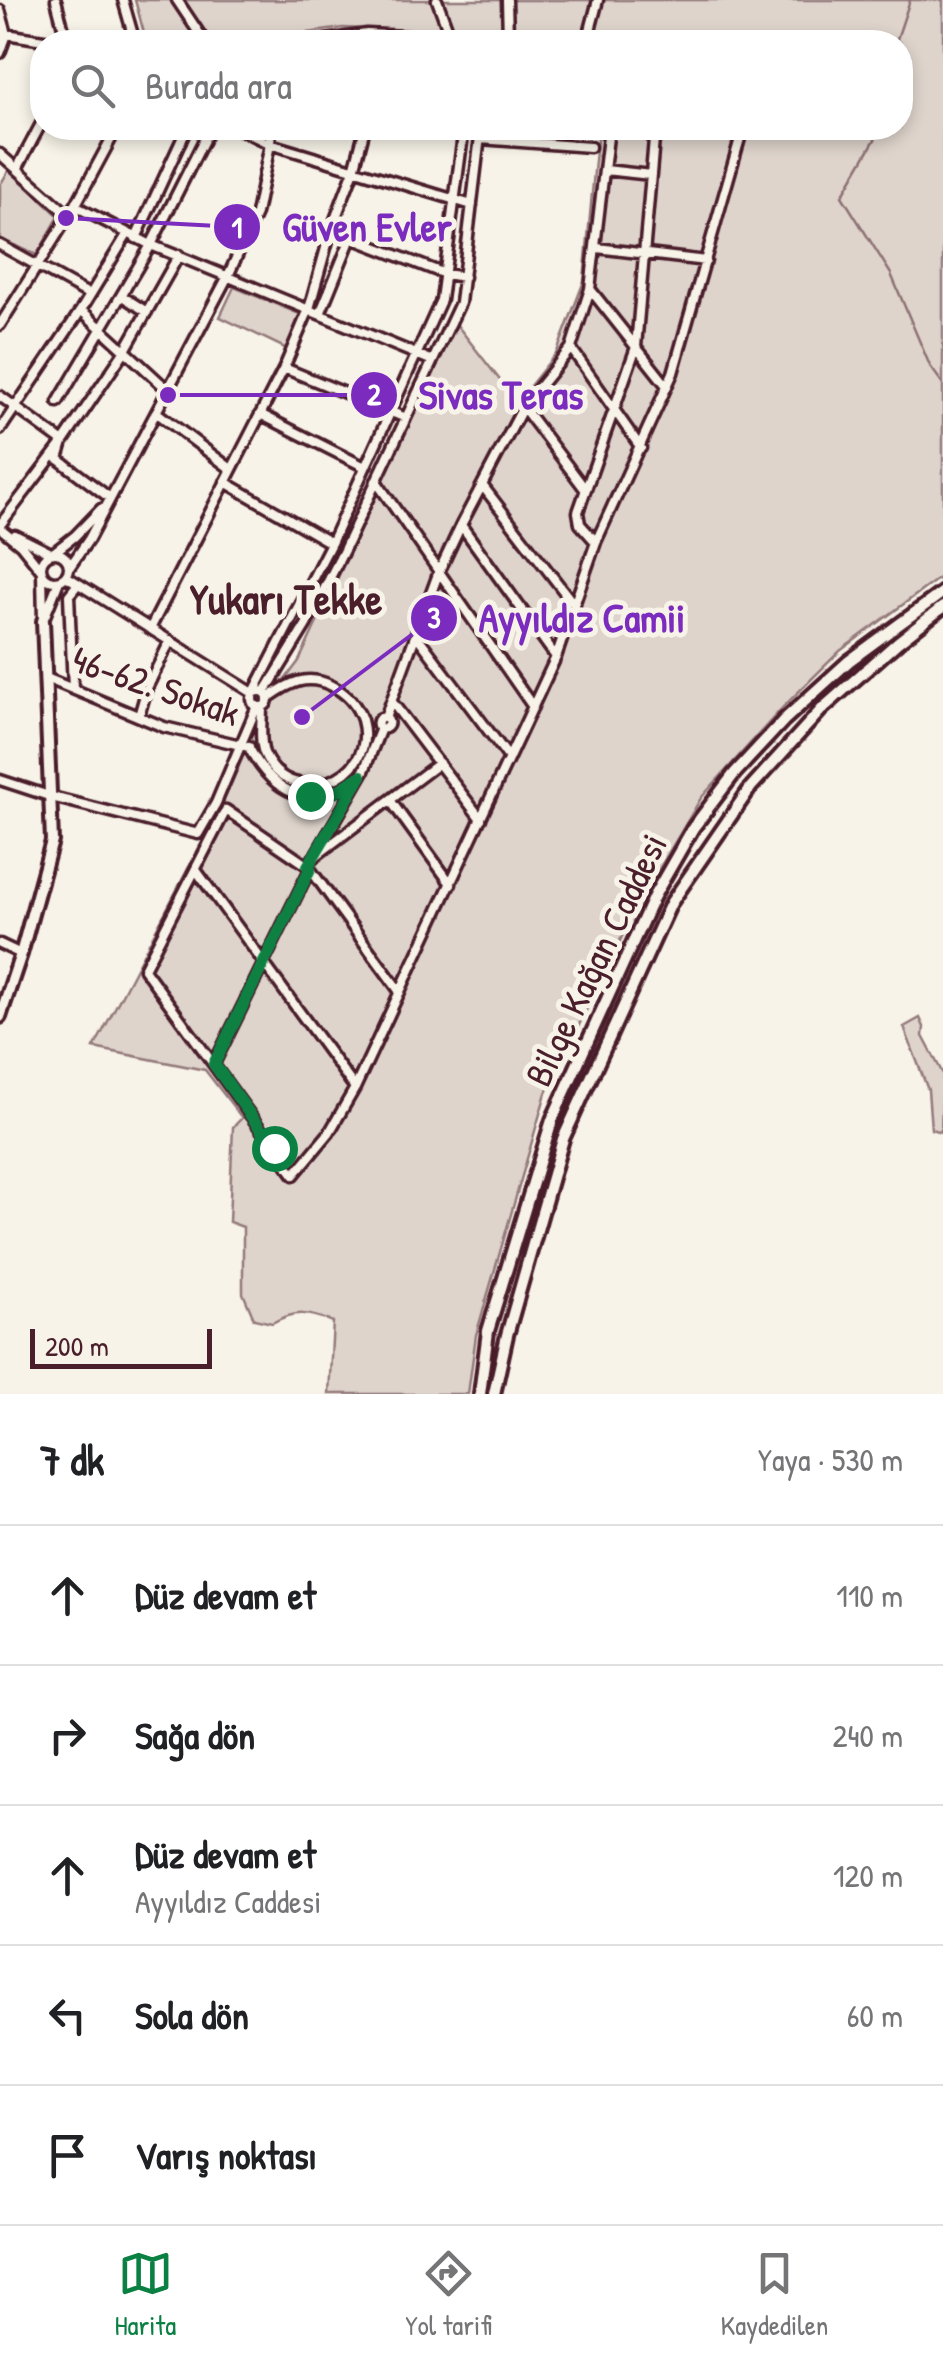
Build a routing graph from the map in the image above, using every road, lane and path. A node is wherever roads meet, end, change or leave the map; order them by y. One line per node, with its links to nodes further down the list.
1 (56, 0): 8 (street)
2 (123, 0): 9 (street)
3 (177, 0): 10 (street)
4 (437, 0): 11 (street)
5 (507, 0): 12 (street)
6 (598, 0): 13 (street)
7 (0, 10): 14 (street)
8 (64, 30)
9 (132, 30)
10 (197, 30)
11 (448, 30)
12 (508, 30)
13 (588, 30)
14 (3, 34): 15 (street); 16 (street)
15 (30, 38)
16 (0, 54)
17 (32, 140): 33 (street)
18 (110, 140): 40 (street)
19 (181, 140): 43 (street)
20 (204, 140): 46 (street)
21 (262, 140): 30 (street)
22 (270, 140): 30 (street)
23 (363, 140): 34 (street)
24 (463, 140): 38 (street)
25 (480, 140): 39 (street)
26 (494, 140): 31 (street)
27 (608, 140): 35 (street)
28 (654, 140): 37 (street)
29 (740, 140): 50 (street)
30 (270, 144): 34 (street); 53 (street)
31 (590, 147)
32 (4, 157): 33 (street); 36 (street)
33 (17, 169): 41 (street)
34 (354, 170): 38 (street); 42 (street)
35 (605, 170): 37 (street); 47 (street)
36 (0, 172)
37 (650, 174): 48 (street)
38 (456, 201): 39 (street); 52 (street)
39 (472, 204): 54 (street)
40 (75, 206): 41 (street); 43 (street)
41 (69, 215): 51 (street)
42 (331, 230): 44 (street); 60 (street)
43 (132, 235): 46 (street); 58 (street)
44 (352, 238): 52 (street); 63 (street)
45 (0, 245): 51 (street)
46 (151, 245): 49 (street); 59 (street)
47 (597, 248): 48 (street); 56 (street)
48 (645, 254): 50 (street); 66 (street)
49 (179, 255): 53 (street); 62 (street)
50 (706, 261): 72 (street)
51 (38, 265): 58 (street); 64 (street)
52 (445, 274): 54 (street); 55 (street)
53 (228, 276): 60 (street); 73 (street)
54 (464, 277): 57 (street)
55 (443, 289): 57 (street); 69 (street)
56 (590, 289): 66 (street); 67 (street)
57 (462, 292): 70 (street)
58 (90, 295): 61 (street)
59 (122, 296): 62 (street); 65 (street)
60 (309, 309): 63 (street); 71 (street)
61 (80, 310): 65 (street); 76 (street)
62 (146, 312): 68 (street)
63 (320, 314): 69 (street)
64 (0, 326)
65 (102, 330): 68 (street); 75 (street)
66 (636, 347): 72 (street); 78 (street)
67 (571, 348): 77 (street); 78 (street)
68 (124, 352): 73 (street); 84 (street)
69 (416, 354): 70 (street); 80 (street)
70 (433, 362): 82 (street)
71 (284, 368): 80 (street); 81 (street)
72 (667, 386): 85 (street)
73 (168, 390): 79 (street)
74 (0, 396): 76 (street)
75 (58, 402)
76 (16, 406): 83 (street); 84 (street)
77 (523, 407): 90 (street); 91 (street)
78 (615, 410): 85 (street); 91 (street)
79 (156, 412): 87 (street); 92 (street)
80 (390, 412): 82 (street); 86 (street)
81 (260, 414): 86 (street); 87 (street)
82 (406, 418): 88 (street)
83 (0, 430)
84 (63, 442): 92 (street); 94 (street)
85 (640, 448): 96 (street)
86 (365, 467): 95 (street)
87 (232, 469): 89 (street)
88 (376, 481): 97 (street); 100 (street)
89 (225, 482): 95 (street); 109 (street)
90 (482, 485): 93 (street); 104 (street)
91 (585, 490): 96 (street)
92 (110, 498): 98 (street); 101 (street)
93 (461, 525): 100 (street); 114 (street)
94 (0, 527): 98 (street); 99 (street)
95 (331, 542): 97 (street); 106 (street)
96 (596, 542): 104 (street)
97 (344, 550): 108 (street)
98 (52, 553): 99 (street); 101 (street)
99 (42, 571): 101 (street); 107 (street)
100 (438, 574): 111 (street); 119 (street)
101 (65, 575): 102 (street); 107 (street)
102 (78, 584): 109 (street); 116 (street)
103 (943, 592): 145 (main road, Bilge Kağan Caddesi)
104 (575, 606): 114 (street)
105 (943, 607): 146 (main road, Bilge Kağan Caddesi)
106 (293, 618): 108 (street); 110 (street)
107 (44, 621): 115 (main road)
108 (306, 625): 112 (street)
109 (150, 629): 113 (street)
110 (286, 632): 112 (street); 117 (street)
111 (418, 636): 118 (street); 125 (street)
112 (298, 638): 117 (street)
113 (170, 641): 117 (street); 121 (street)
114 (556, 657): 119 (street)
115 (46, 678): 116 (street, 46-62. Sokak); 129 (main road)
116 (73, 689): 121 (street, 46-62. Sokak)
117 (260, 698): 120 (street); 123 (street); 124 (street)
118 (392, 702): 122 (street); 126 (street)
119 (533, 707): 125 (street)
120 (359, 713): 122 (street); 123 (street)
121 (139, 716): 124 (street, 46-62. Sokak)
122 (381, 722): 123 (street); 127 (street)
123 (363, 728)
124 (245, 746): 127 (street); 131 (street)
125 (510, 758): 133 (street)
126 (439, 764): 130 (street); 133 (street)
127 (361, 776): 134 (street)
128 (0, 780): 129 (street)
129 (52, 797): 131 (street); 138 (main road)
130 (390, 800): 134 (street); 136 (street)
131 (216, 804): 132 (street)
132 (226, 810): 134 (street); 135 (street)
133 (481, 819): 136 (street)
134 (311, 864): 139 (street); 141 (street)
135 (196, 870): 139 (street); 143 (street)
136 (451, 884): 141 (street)
137 (0, 944): 138 (street)
138 (21, 954): 140 (main road)
139 (264, 964): 143 (street); 144 (street)
140 (4, 991): 142 (main road)
141 (400, 992): 144 (street)
142 (0, 1017)
143 (214, 1064): 144 (street)
144 (355, 1088)
145 (480, 1394)
146 (494, 1394)

